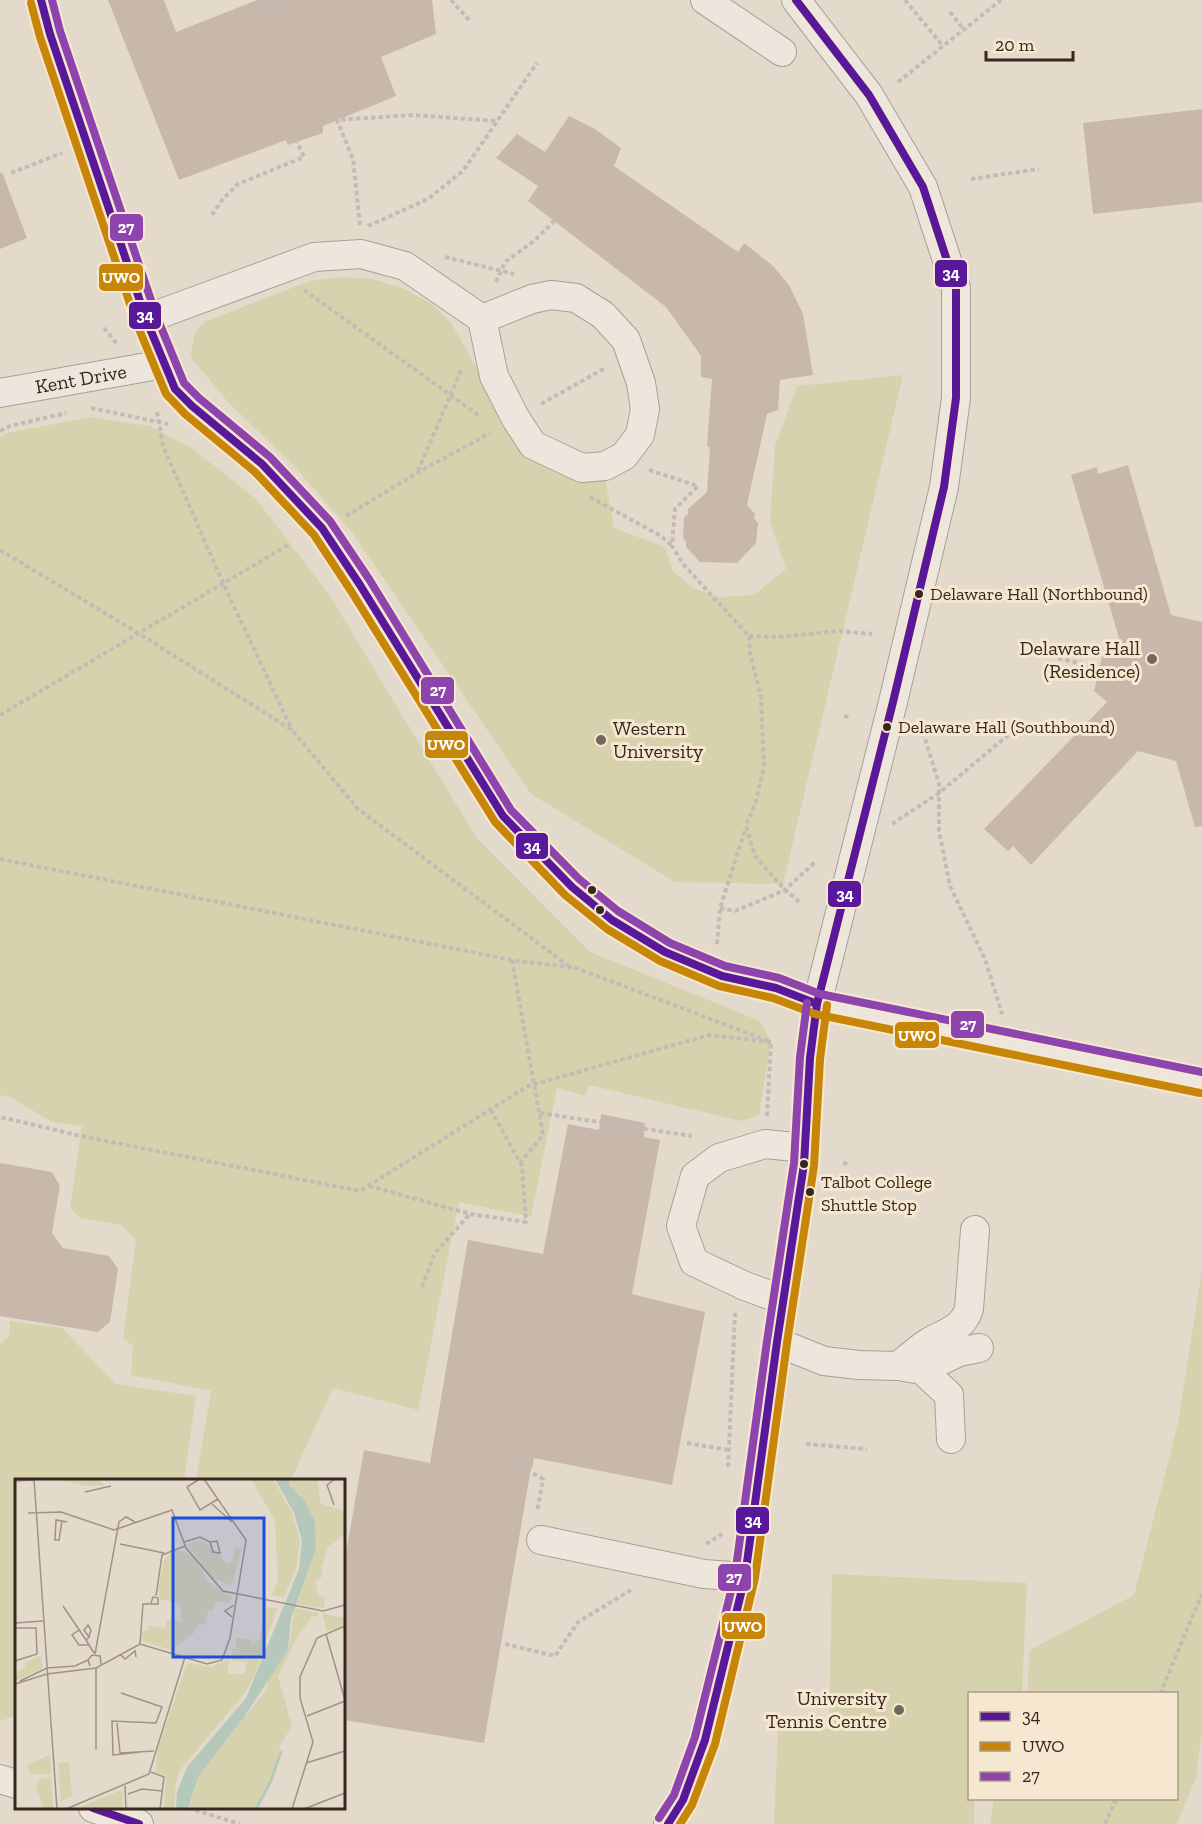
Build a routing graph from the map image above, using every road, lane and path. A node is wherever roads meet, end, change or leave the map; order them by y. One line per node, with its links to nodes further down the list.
1 (41, 0): 28 (street)
2 (281, 0): 9 (path)
3 (451, 0): 10 (path)
4 (705, 0): 13 (street)
5 (796, 0): 58 (street)
6 (905, 0): 12 (path)
7 (1001, 0): 11 (path)
8 (950, 12): 11 (path)
9 (266, 14)
10 (470, 21)
11 (964, 30): 12 (path)
12 (944, 46): 15 (path)
13 (782, 52)
14 (537, 63): 16 (path)
15 (898, 82)
16 (505, 107)
17 (497, 121): 25 (path)
18 (297, 142): 23 (path)
19 (62, 153): 21 (path)
20 (1039, 169): 22 (path)
21 (11, 173)
22 (971, 179)
23 (212, 215)
24 (554, 221): 27 (path)
25 (361, 254): 26 (street); 29 (street)
26 (277, 271): 28 (street); 36 (path)
27 (494, 288)
28 (146, 319): 32 (street)
29 (482, 319): 31 (street); 37 (street)
30 (104, 328): 34 (path)
31 (631, 353): 37 (path); 37 (street)
32 (164, 364): 34 (street, Kent Drive); 65 (street)
33 (463, 365): 36 (path)
34 (136, 369): 35 (street, Kent Drive); 42 (path)
35 (0, 393)
36 (452, 395): 37 (path); 38 (path)
37 (507, 424): 38 (path)
38 (417, 472): 39 (path)
39 (337, 521)
40 (290, 544): 42 (path)
41 (0, 550): 45 (path)
42 (224, 585): 45 (path); 53 (path)
43 (951, 601): 44 (path)
44 (958, 602)
45 (138, 633): 50 (path); 53 (path)
46 (872, 634): 47 (path)
47 (749, 636)
48 (1058, 658): 49 (path)
49 (1100, 668)
50 (0, 716)
51 (844, 716): 52 (path)
52 (851, 718)
53 (292, 730): 64 (path)
54 (1014, 731): 56 (path)
55 (923, 732): 56 (path)
56 (939, 793): 58 (path); 67 (path)
57 (746, 825): 61 (path)
58 (856, 848): 65 (street)
59 (0, 859): 63 (path)
60 (815, 862): 61 (path)
61 (720, 908): 62 (path)
62 (717, 954)
63 (512, 960): 64 (path); 69 (path)
64 (570, 968): 66 (path)
65 (817, 1004): 67 (street); 75 (street)
66 (771, 1042): 69 (path); 73 (path)
67 (1011, 1043): 68 (street)
68 (1202, 1083)
69 (535, 1084): 70 (path); 71 (path)
70 (490, 1110): 76 (path); 79 (path)
71 (540, 1113): 74 (path); 76 (path)
72 (0, 1117): 79 (path)
73 (766, 1122)
74 (701, 1135)
75 (805, 1148): 83 (street); 83 (street)
76 (520, 1163): 80 (path)
77 (843, 1163): 78 (path)
78 (849, 1164)
79 (369, 1186): 80 (path)
80 (470, 1214): 82 (path)
81 (975, 1230): 87 (street)
82 (422, 1287)
83 (783, 1300): 85 (street)
84 (728, 1307): 92 (path)
85 (777, 1342): 87 (street); 98 (street)
86 (979, 1348): 87 (street)
87 (910, 1368): 88 (street)
88 (951, 1438)
89 (687, 1443): 92 (path)
90 (806, 1444): 91 (path)
91 (867, 1449)
92 (729, 1450): 94 (path)
93 (520, 1466): 96 (path)
94 (728, 1477)
95 (725, 1527): 97 (path)
96 (538, 1531): 98 (street)
97 (699, 1546)
98 (745, 1577): 110 (street)
99 (634, 1588): 101 (path)
100 (1202, 1594): 102 (path)
101 (505, 1644)
102 (1161, 1692)
103 (0, 1779): 104 (street)
104 (15, 1784)
105 (1116, 1800): 111 (path)
106 (96, 1809): 108 (street)
107 (191, 1809): 109 (path)
108 (139, 1824)
109 (240, 1824)
110 (668, 1824)
111 (1105, 1824)

